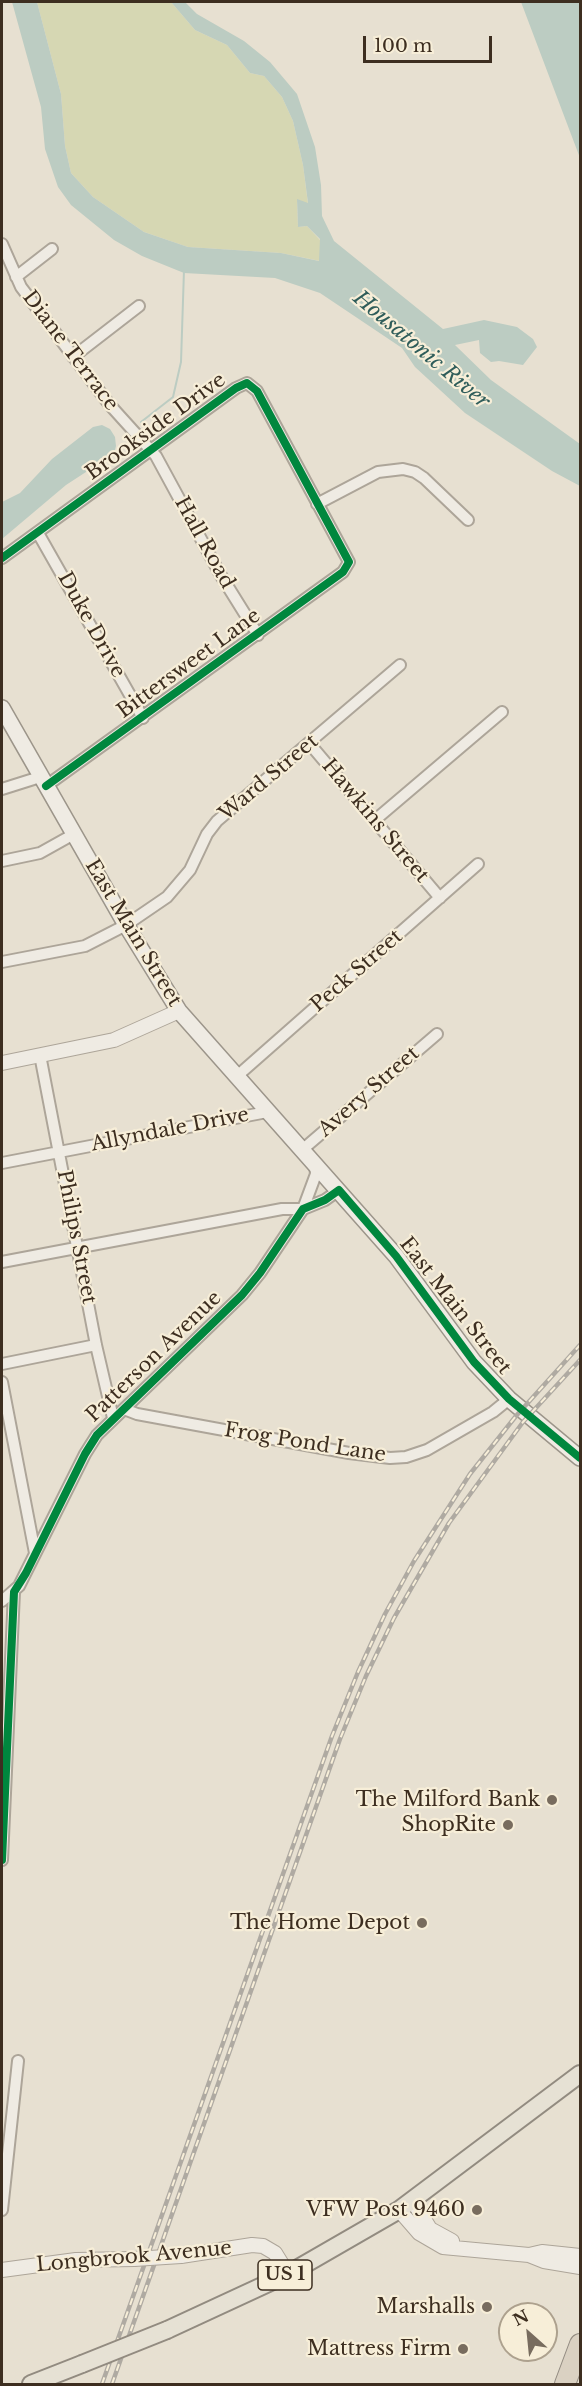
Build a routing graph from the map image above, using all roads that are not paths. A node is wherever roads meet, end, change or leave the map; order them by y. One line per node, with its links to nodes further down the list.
1 (2, 244): 3 (street, Diane Terrace)
2 (52, 249): 3 (street)
3 (16, 277): 5 (street, Diane Terrace)
4 (139, 306): 5 (street)
5 (73, 357): 6 (street, Diane Terrace)
6 (151, 450): 7 (street, Brookside Drive); 9 (street, Brookside Drive); 12 (street, Hall Road)
7 (317, 504): 8 (street); 11 (street, Brookside Drive)
8 (468, 520)
9 (39, 533): 10 (street, Brookside Drive); 16 (street, Duke Drive)
10 (2, 558)
11 (349, 565): 12 (street, Bittersweet Lane)
12 (258, 636): 16 (street, Bittersweet Lane)
13 (400, 665): 17 (street, Ward Street)
14 (2, 708): 18 (main road, East Main Street)
15 (502, 712): 20 (street)
16 (143, 718): 18 (street, Bittersweet Lane)
17 (309, 743): 20 (street, Hawkins Street); 25 (street, Ward Street)
18 (43, 782): 19 (street, Bittersweet Lane); 21 (main road, East Main Street)
19 (2, 789)
20 (375, 820): 24 (street, Hawkins Street)
21 (74, 834): 22 (street); 25 (main road, East Main Street)
22 (2, 861)
23 (478, 864): 24 (street, Peck Street)
24 (440, 898): 31 (street, Peck Street)
25 (126, 925): 26 (street, Ward Street); 27 (main road, East Main Street)
26 (2, 962)
27 (179, 1011): 29 (street); 31 (main road, East Main Street)
28 (437, 1034): 33 (street, Avery Street)
29 (40, 1055): 30 (street); 34 (street, Philips Street)
30 (2, 1063)
31 (236, 1077): 32 (main road, East Main Street)
32 (267, 1112): 33 (main road, East Main Street); 34 (street, Allyndale Drive)
33 (302, 1150): 36 (main road, East Main Street)
34 (59, 1152): 35 (street, Allyndale Drive); 39 (street, Philips Street)
35 (2, 1163)
36 (315, 1165): 37 (main road, East Main Street); 38 (street, Patterson Avenue)
37 (339, 1190): 38 (street); 44 (main road, East Main Street)
38 (303, 1209): 39 (street); 45 (street, Patterson Avenue)
39 (79, 1247): 40 (street); 41 (street, Philips Street)
40 (2, 1262)
41 (96, 1345): 42 (street); 46 (street, Philips Street)
42 (2, 1364)
43 (2, 1382): 48 (street)
44 (509, 1399): 45 (street, Frog Pond Lane); 47 (main road, East Main Street)
45 (124, 1409): 46 (street, Patterson Avenue)
46 (113, 1418): 48 (street, Patterson Avenue)
47 (580, 1458)
48 (35, 1554): 49 (street, Patterson Avenue)
49 (14, 1592): 50 (street, Patterson Avenue); 51 (street)
50 (2, 1601)
51 (2, 1860)
52 (18, 2061): 55 (street)
53 (580, 2074): 54 (main road, US 1)
54 (406, 2206): 56 (street); 60 (main road, US 1)
55 (2, 2210)
56 (529, 2254): 57 (street); 58 (street)
57 (580, 2256)
58 (580, 2267)
59 (2, 2270): 60 (street, Longbrook Avenue, bridge)
60 (288, 2274): 62 (main road, US 1, bridge)
61 (580, 2344): 63 (highway)
62 (31, 2385)
63 (565, 2385)

